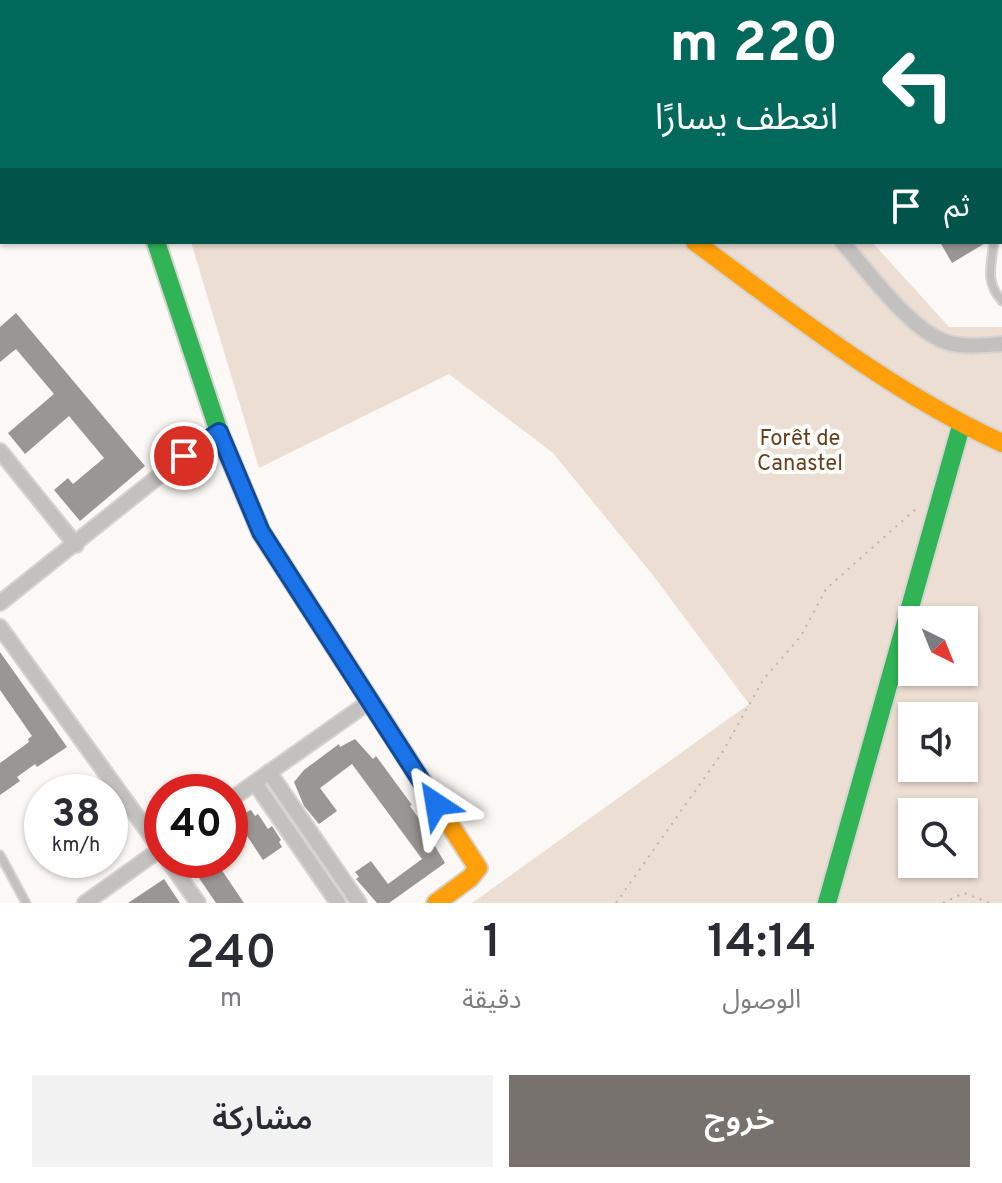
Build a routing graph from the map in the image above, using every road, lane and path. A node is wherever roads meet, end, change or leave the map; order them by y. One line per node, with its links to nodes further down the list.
1 (157, 244): 8 (street)
2 (698, 244): 7 (street)
3 (844, 244): 6 (street)
4 (994, 244): 5 (lane)
5 (1002, 301)
6 (1002, 344)
7 (961, 426): 9 (street); 32 (street)
8 (219, 432): 12 (street); 15 (street)
9 (1002, 443)
10 (0, 451): 12 (street)
11 (921, 505): 31 (path)
12 (76, 545): 13 (street)
13 (0, 603)
14 (0, 627): 19 (street)
15 (369, 702): 16 (street); 30 (street)
16 (269, 772): 17 (street); 20 (street)
17 (255, 783): 18 (street); 21 (street)
18 (248, 788)
19 (144, 826)
20 (311, 833): 21 (street); 29 (street)
21 (297, 844): 28 (street)
22 (1, 857): 25 (lane)
23 (144, 864): 26 (street)
24 (181, 878): 27 (street)
25 (26, 903)
26 (85, 903)
27 (198, 903)
28 (338, 903)
29 (359, 903)
30 (436, 903)
31 (616, 903)
32 (827, 903)
33 (943, 903): 34 (path)
34 (990, 903)

